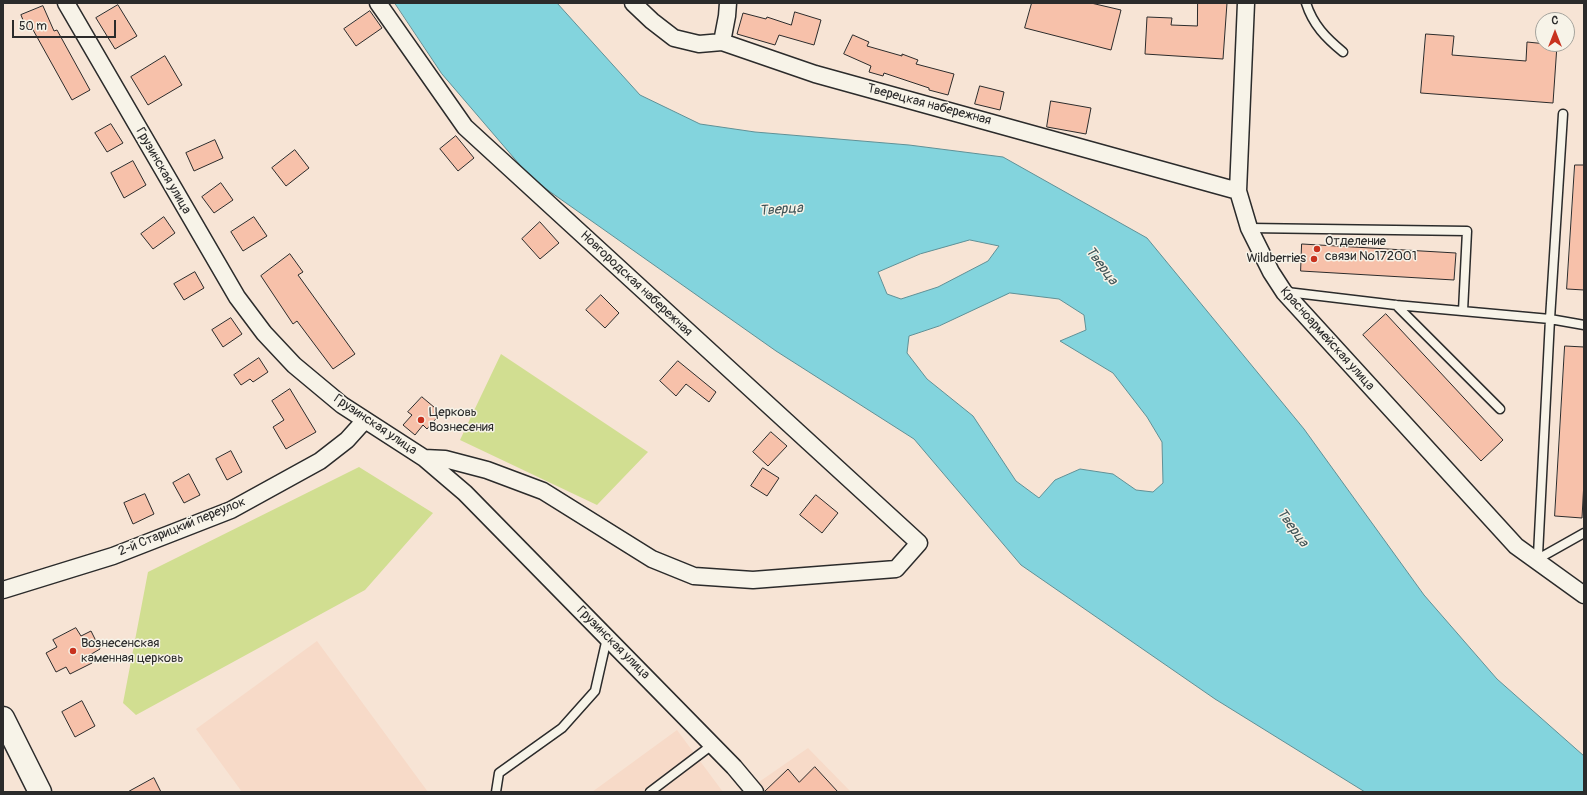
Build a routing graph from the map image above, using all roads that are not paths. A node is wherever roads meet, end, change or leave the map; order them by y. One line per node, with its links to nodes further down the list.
1 (66, 3): 18 (street, Грузинская улица)
2 (378, 3): 19 (street, Новгородская набережная)
3 (633, 3): 7 (street, Тверецкая набережная)
4 (728, 3): 7 (street)
5 (1246, 3): 10 (street, Красноармейская улица)
6 (1306, 3): 8 (lane)
7 (722, 42): 10 (street, Тверецкая набережная)
8 (1344, 52)
9 (1563, 114): 15 (lane)
10 (1238, 191): 11 (street, Красноармейская улица)
11 (1249, 228): 12 (street, Красноармейская улица); 14 (lane)
12 (1284, 292): 13 (lane); 21 (street, Красноармейская улица)
13 (1396, 305): 14 (lane); 17 (lane)
14 (1463, 311): 15 (lane)
15 (1550, 319): 16 (lane); 21 (lane)
16 (1584, 326)
17 (1500, 409)
18 (365, 420): 19 (street, Грузинская улица); 22 (street, 2-й Старицкий переулок)
19 (424, 458): 24 (street, Грузинская улица)
20 (1584, 533): 21 (lane)
21 (1535, 560): 23 (street, Красноармейская улица)
22 (3, 590)
23 (1584, 595)
24 (608, 638): 26 (street, Грузинская улица); 28 (lane)
25 (3, 718): 27 (main road)
26 (712, 745): 29 (lane); 30 (street, Грузинская улица)
27 (40, 792)
28 (496, 792)
29 (650, 792)
30 (755, 792)

